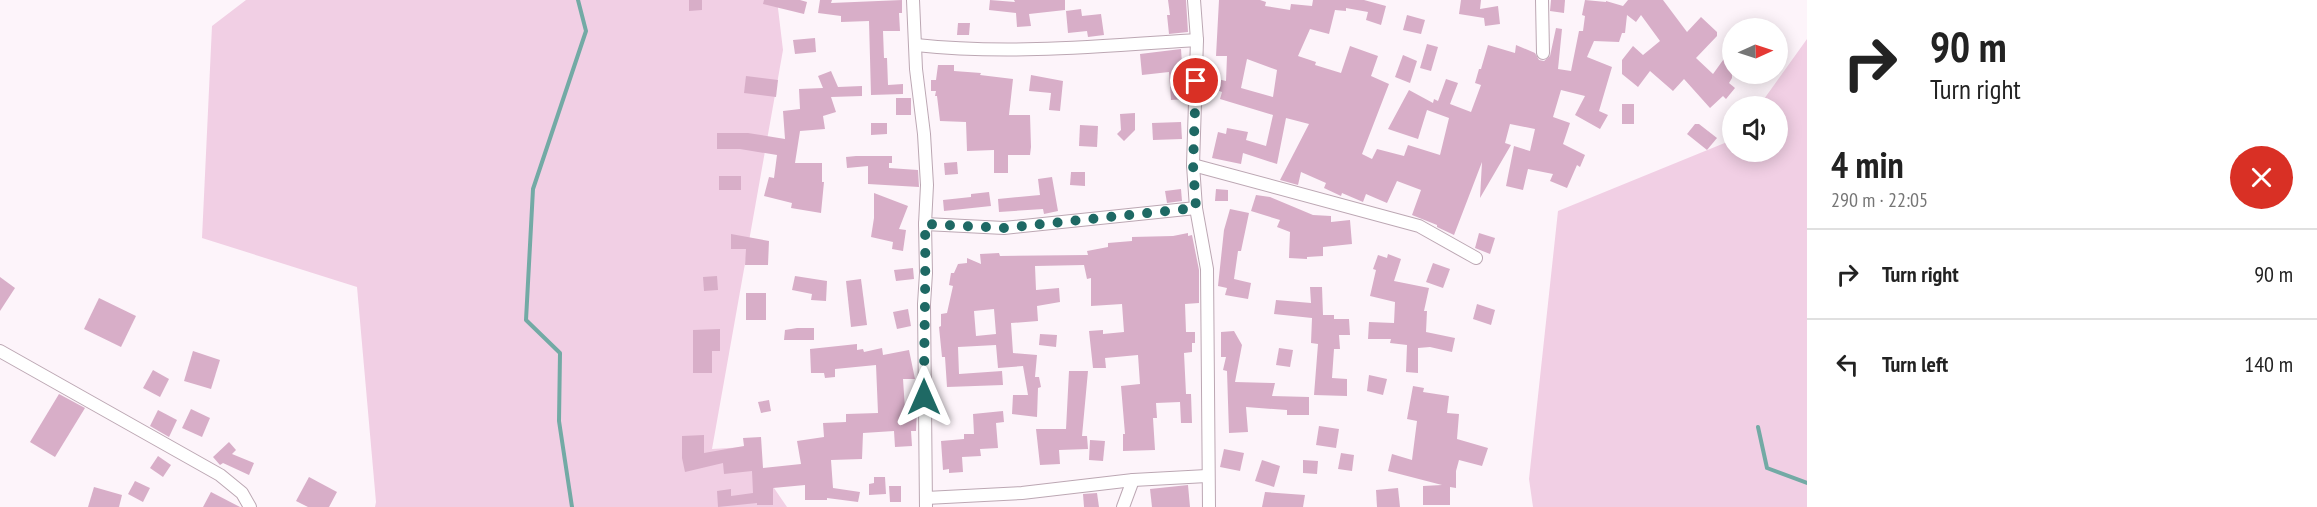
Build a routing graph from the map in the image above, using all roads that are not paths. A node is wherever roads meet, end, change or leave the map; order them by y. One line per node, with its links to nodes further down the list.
1 (913, 0): 5 (street)
2 (1194, 0): 4 (street)
3 (1542, 0): 6 (street)
4 (1197, 40): 5 (street); 7 (street)
5 (916, 45): 9 (street)
6 (1543, 53)
7 (1193, 165): 8 (street); 10 (street)
8 (1196, 208): 9 (street); 12 (street)
9 (925, 224): 14 (street)
10 (1476, 258)
11 (0, 351): 15 (street)
12 (1207, 476): 13 (street); 17 (street)
13 (1133, 480): 14 (street); 16 (street)
14 (926, 502)
15 (250, 507)
16 (1123, 507)
17 (1209, 507)

